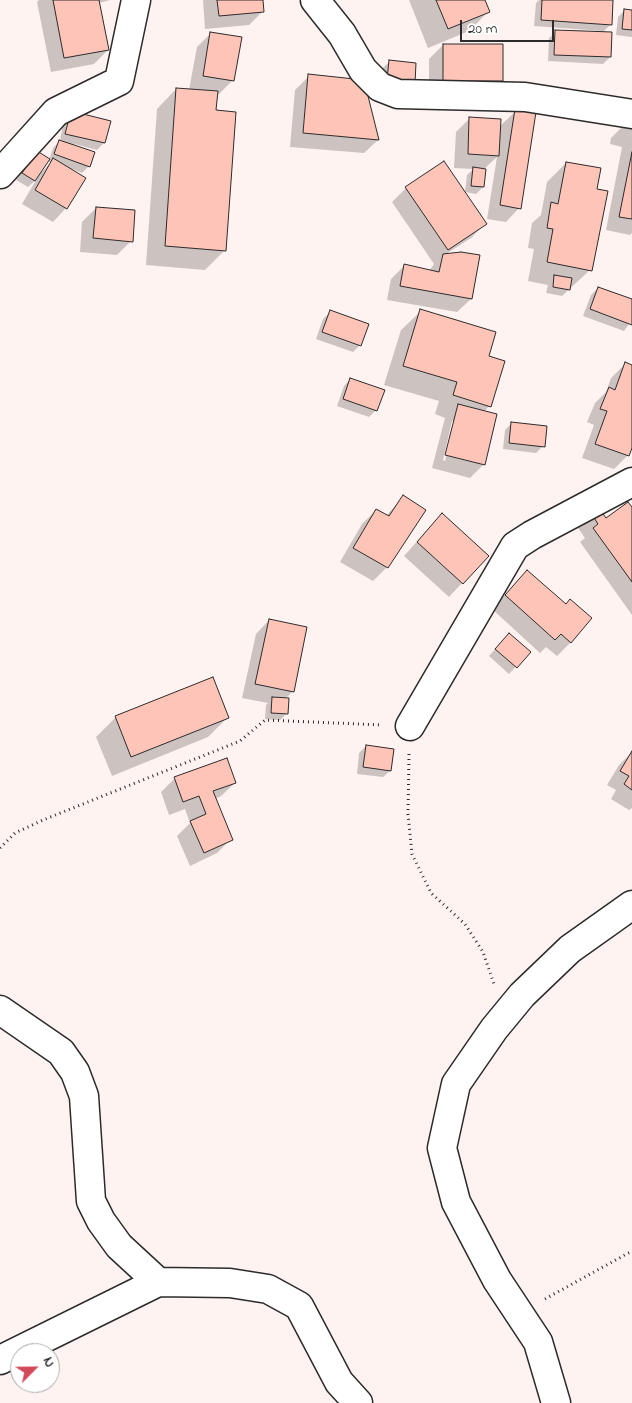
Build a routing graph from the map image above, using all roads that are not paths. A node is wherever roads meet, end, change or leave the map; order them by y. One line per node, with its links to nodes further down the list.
1 (136, 0): 4 (street)
2 (315, 0): 3 (street)
3 (632, 114)
4 (0, 174)
5 (632, 482): 6 (street)
6 (410, 726)
7 (632, 905): 12 (street)
8 (0, 1010): 9 (street)
9 (158, 1282): 10 (street); 11 (street)
10 (0, 1360)
11 (358, 1403)
12 (556, 1403)

